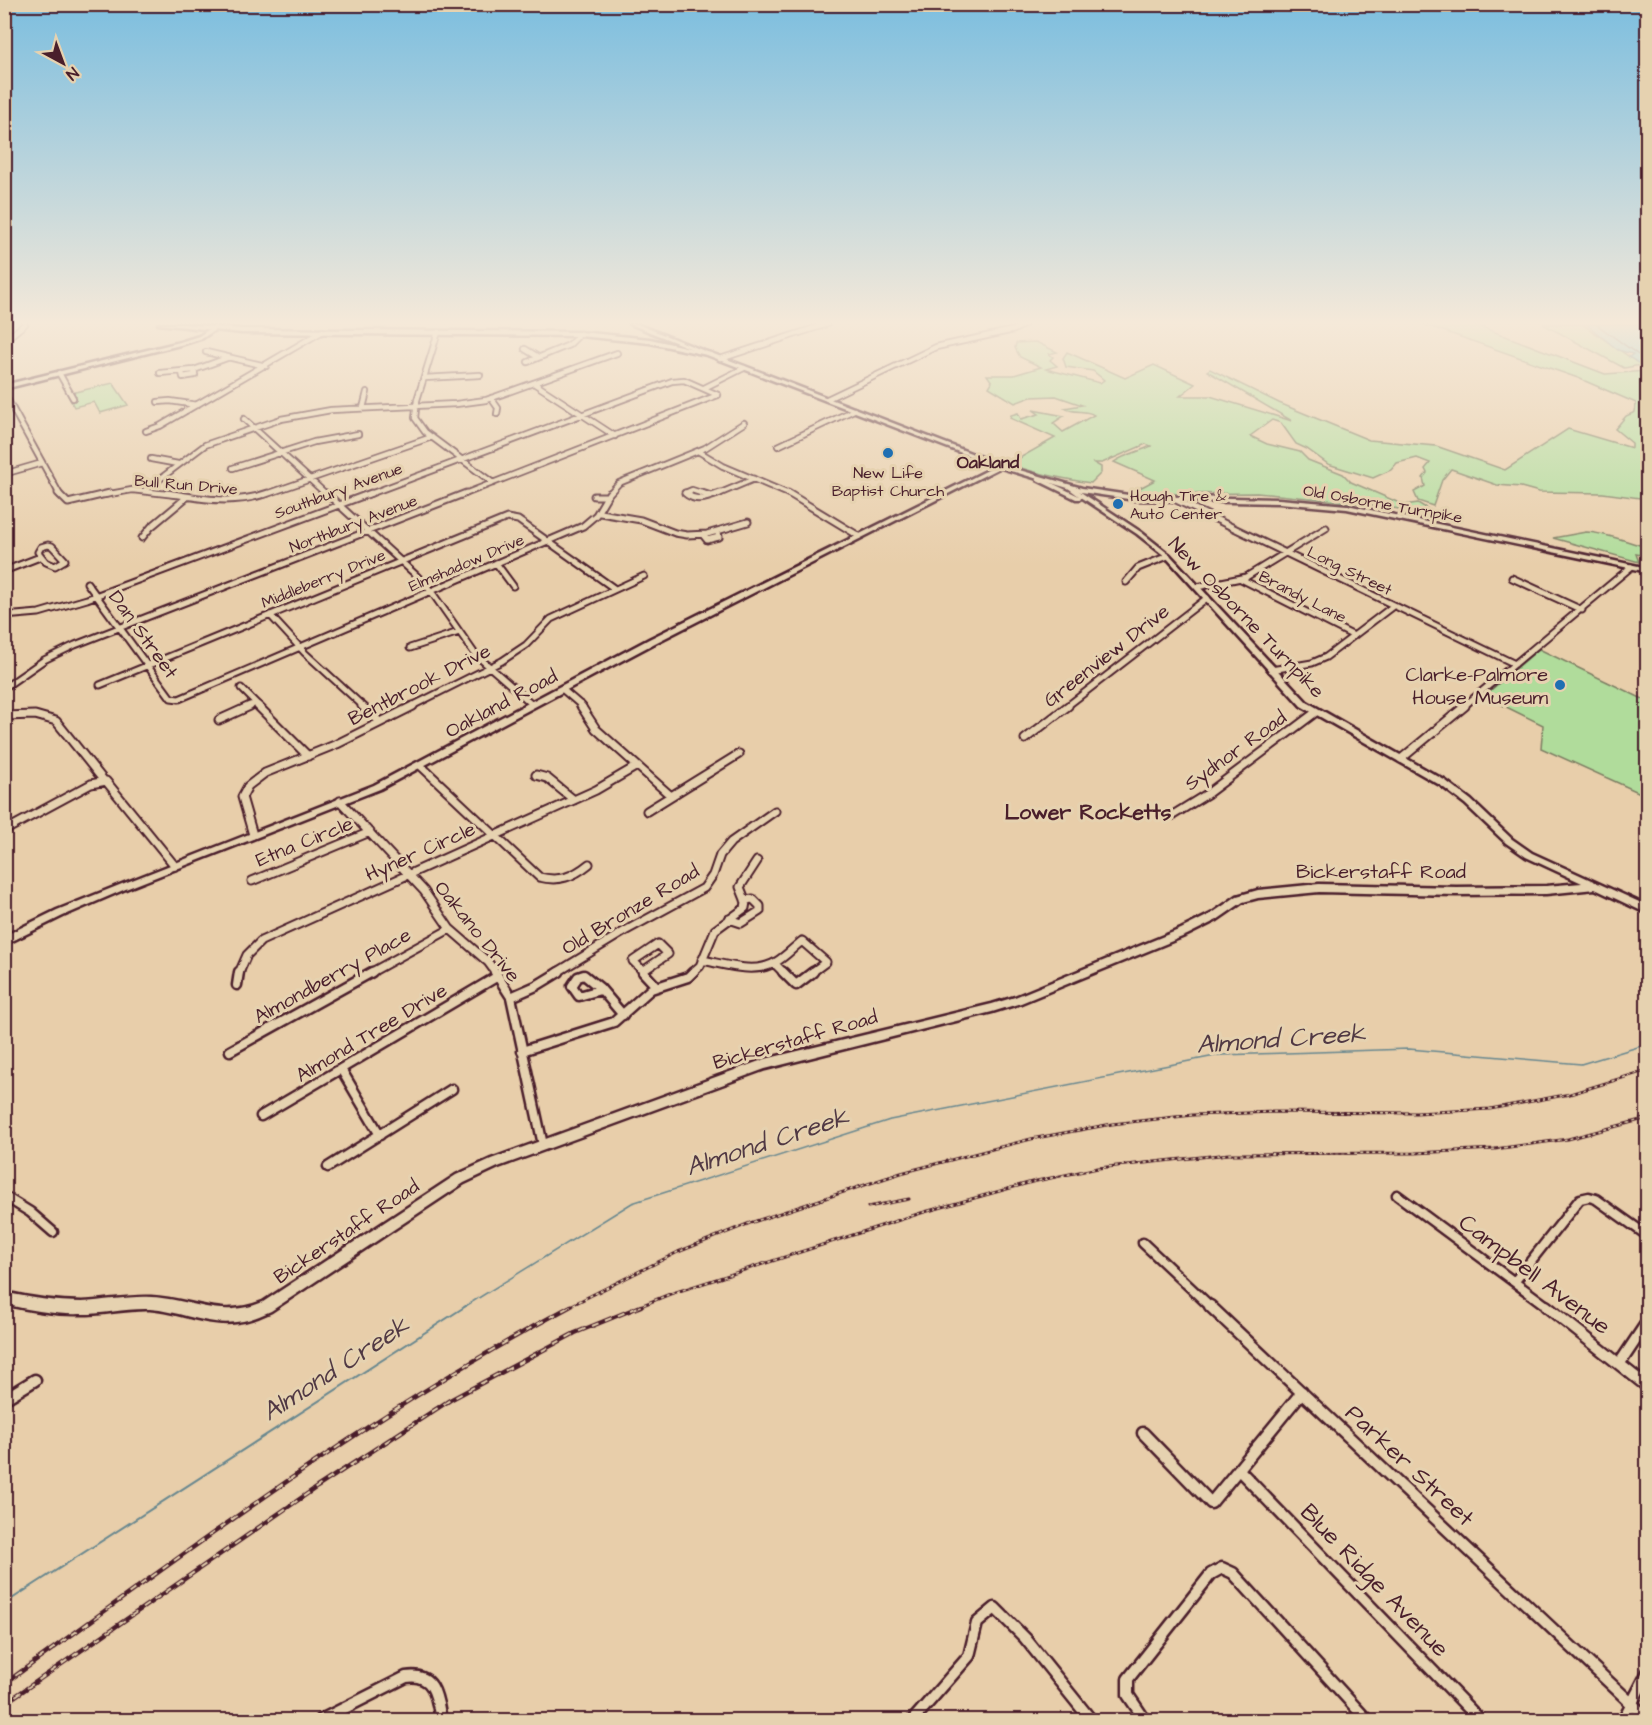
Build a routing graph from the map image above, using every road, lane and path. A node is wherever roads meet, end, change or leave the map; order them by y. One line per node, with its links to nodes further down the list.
1 (10, 404): 28 (street)
2 (194, 404): 10 (street)
3 (364, 404): 12 (street)
4 (439, 404): 11 (street)
5 (495, 404): 14 (street)
6 (567, 404): 15 (street)
7 (609, 404): 15 (street, Southbury Avenue)
8 (694, 404): 21 (street, Northbury Avenue)
9 (840, 404): 13 (main road, Old Osborne Turnpike)
10 (197, 405): 19 (street)
11 (416, 406): 12 (street); 22 (street)
12 (363, 408): 18 (street)
13 (854, 410): 23 (street); 30 (main road, Old Osborne Turnpike)
14 (497, 414)
15 (582, 414): 21 (street); 27 (street, Southbury Avenue)
16 (244, 418): 18 (street)
17 (744, 423): 24 (street)
18 (254, 428): 25 (street); 29 (street)
19 (146, 431)
20 (358, 434): 25 (street)
21 (615, 436): 36 (street, Northbury Avenue)
22 (432, 437): 27 (street); 35 (street, Bull Run Drive)
23 (778, 446)
24 (698, 451): 33 (street); 41 (street)
25 (282, 453): 31 (street); 35 (street)
26 (151, 459): 29 (street)
27 (461, 459): 36 (street); 44 (street, Southbury Avenue)
28 (42, 463): 32 (street); 37 (street, Bull Run Drive)
29 (178, 464): 37 (street)
30 (1000, 466): 34 (main road, Old Osborne Turnpike); 50 (street, Oakland Road)
31 (233, 468)
32 (4, 474)
33 (754, 479): 42 (street); 50 (street)
34 (1039, 479): 38 (main road, Old Osborne Turnpike); 45 (street, New Osborne Turnpike)
35 (311, 480): 39 (street, Bull Run Drive); 44 (street)
36 (493, 483): 49 (street, Northbury Avenue)
37 (144, 491): 39 (street, Bull Run Drive)
38 (1085, 494): 43 (main road, Old Osborne Turnpike); 45 (street, New Osborne Turnpike)
39 (187, 496): 51 (street)
40 (594, 496): 41 (street)
41 (606, 496): 46 (street)
42 (711, 496)
43 (1174, 499): 53 (street, Long Street); 58 (main road, Old Osborne Turnpike)
44 (339, 504): 49 (street); 70 (street, Southbury Avenue)
45 (1101, 509): 54 (street, New Osborne Turnpike)
46 (600, 513): 47 (street); 52 (street, Elmshadow Drive)
47 (748, 522)
48 (1326, 528): 53 (street)
49 (368, 532): 56 (street); 77 (street, Northbury Avenue)
50 (859, 536): 89 (street, Oakland Road)
51 (142, 538)
52 (548, 541): 56 (street, Middleberry Drive); 57 (street, Elmshadow Drive); 68 (street)
53 (1284, 554): 63 (street); 72 (street, Long Street)
54 (1168, 556): 64 (street); 67 (street, New Osborne Turnpike)
55 (40, 557): 55 (street); 60 (street)
56 (401, 561): 69 (street); 74 (street, Middleberry Drive)
57 (496, 563): 66 (street); 69 (street, Elmshadow Drive)
58 (1631, 567): 59 (main road, Old Osborne Turnpike); 73 (street)
59 (1647, 570)
60 (4, 571)
61 (644, 576): 68 (street, Bentbrook Drive)
62 (1512, 578): 73 (street)
63 (1241, 579): 67 (street); 79 (street, Brandy Lane)
64 (1126, 582)
65 (87, 583): 70 (street, Dan Street)
66 (513, 586)
67 (1197, 586): 71 (street, New Osborne Turnpike)
68 (615, 589): 84 (street, Bentbrook Drive)
69 (431, 591): 78 (street); 80 (street, Elmshadow Drive)
70 (95, 595): 75 (street, Southbury Avenue); 77 (street, Dan Street)
71 (1207, 598): 85 (street, New Osborne Turnpike); 97 (street, Greenview Drive)
72 (1393, 606): 79 (street); 82 (street, Long Street)
73 (1582, 610): 82 (street)
74 (270, 615): 80 (street); 83 (street, Middleberry Drive)
75 (8, 616): 76 (street)
76 (4, 622)
77 (120, 628): 83 (street, Dan Street); 87 (street, Northbury Avenue)
78 (459, 632): 81 (street); 84 (street)
79 (1353, 636): 85 (street)
80 (300, 648): 90 (street, Elmshadow Drive); 96 (street)
81 (410, 648)
82 (1515, 664): 100 (street)
83 (147, 666): 86 (street, Middleberry Drive); 90 (street, Dan Street)
84 (489, 667): 92 (street); 96 (street, Bentbrook Drive)
85 (1271, 670): 93 (street, New Osborne Turnpike)
86 (100, 685)
87 (4, 688)
88 (241, 688): 91 (street)
89 (562, 689): 92 (street, Oakland Road); 102 (street)
90 (178, 699)
91 (256, 703): 95 (street); 99 (street)
92 (532, 704): 101 (street, Oakland Road)
93 (1316, 712): 100 (street, New Osborne Turnpike); 110 (street, Sydnor Road)
94 (4, 716): 104 (street)
95 (219, 720)
96 (380, 722): 99 (street, Bentbrook Drive)
97 (1025, 739)
98 (739, 754): 105 (street)
99 (308, 756): 113 (street, Bentbrook Drive)
100 (1401, 759): 120 (street, New Osborne Turnpike)
101 (420, 765): 107 (street, Oakland Road); 114 (street)
102 (637, 766): 105 (street); 106 (street, Hyner Circle)
103 (536, 775): 106 (street)
104 (104, 781): 111 (street); 117 (street)
105 (671, 796): 108 (street)
106 (574, 800): 114 (street, Hyner Circle)
107 (340, 801): 112 (street, Oakano Drive); 113 (street, Oakland Road)
108 (647, 811)
109 (775, 811): 133 (street, Old Bronze Road)
110 (1173, 815)
111 (4, 831)
112 (370, 832): 118 (street, Oakano Drive); 119 (street, Etna Circle)
113 (253, 835): 117 (street, Oakland Road)
114 (494, 836): 116 (street); 118 (street, Hyner Circle)
115 (757, 861): 121 (street)
116 (589, 864)
117 (175, 866): 125 (street, Oakland Road)
118 (408, 874): 124 (street, Oakano Drive); 130 (street, Hyner Circle)
119 (252, 881)
120 (1594, 886): 122 (street, New Osborne Turnpike); 141 (street, Bickerstaff Road)
121 (745, 900): 123 (street); 123 (street)
122 (1647, 910)
123 (729, 919): 126 (street)
124 (450, 929): 129 (street, Oakano Drive); 135 (street, Almondberry Place)
125 (4, 941)
126 (702, 960): 127 (street); 131 (street)
127 (775, 964): 127 (street)
128 (642, 971): 131 (street)
129 (498, 976): 133 (street, Oakano Drive); 137 (street, Almond Tree Drive)
130 (237, 985)
131 (657, 987): 134 (street)
132 (600, 990): 134 (street)
133 (511, 998): 136 (street, Oakano Drive)
134 (623, 1015): 136 (street)
135 (230, 1050)
136 (522, 1051): 141 (street, Oakano Drive)
137 (341, 1069): 139 (street, Almond Tree Drive); 140 (street)
138 (452, 1089): 140 (street)
139 (261, 1116)
140 (380, 1134): 142 (street)
141 (543, 1146): 149 (street, Bickerstaff Road)
142 (328, 1167)
143 (1397, 1195): 148 (street, Campbell Avenue)
144 (4, 1196): 145 (street)
145 (53, 1232)
146 (1647, 1236): 148 (street)
147 (1143, 1243): 154 (street, Parker Street)
148 (1515, 1281): 151 (street, Campbell Avenue)
149 (4, 1298)
150 (1647, 1321): 151 (street)
151 (1620, 1363): 153 (street, Campbell Avenue)
152 (35, 1380): 155 (street)
153 (1647, 1387)
154 (1302, 1392): 157 (street); 159 (street, Parker Street)
155 (4, 1399)
156 (1143, 1433): 157 (street)
157 (1239, 1470): 167 (street, Blue Ridge Avenue)
158 (1647, 1672): 159 (street)
159 (1631, 1703): 160 (street, Parker Street); 168 (street)
160 (1647, 1719)
161 (321, 1720): 162 (street)
162 (441, 1720)
163 (913, 1720): 164 (street)
164 (1091, 1720)
165 (1145, 1720): 166 (street)
166 (1367, 1720)
167 (1480, 1720)
168 (1623, 1720)

